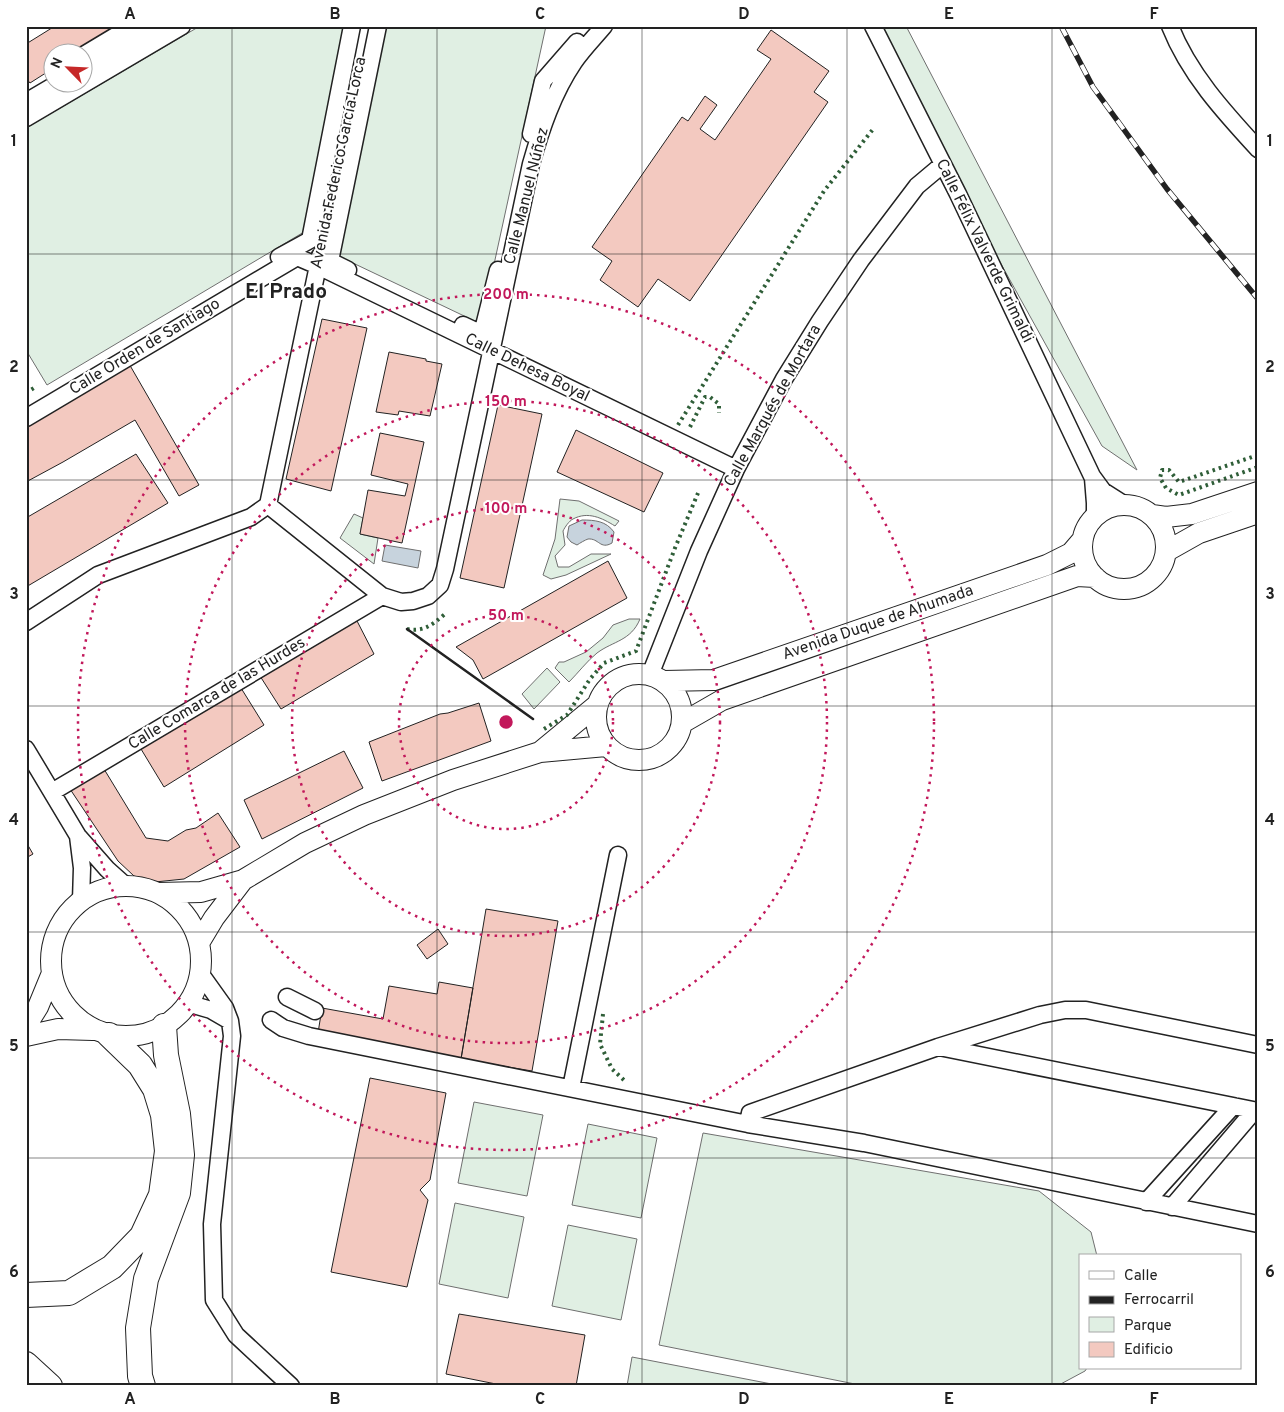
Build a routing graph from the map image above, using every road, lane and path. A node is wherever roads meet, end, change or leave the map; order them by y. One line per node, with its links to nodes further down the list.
1 (132, 26): 11 (street)
2 (156, 26): 12 (street)
3 (182, 26): 17 (street)
4 (352, 26): 22 (street)
5 (368, 26): 20 (street, Avenida Federico García Lorca)
6 (378, 26): 7 (street)
7 (591, 26)
8 (604, 26): 21 (street, Calle Manuel Núñez)
9 (873, 26): 19 (street, Calle Félix Valverde Grimaldi)
10 (1170, 26): 18 (street)
11 (92, 50)
12 (92, 63)
13 (42, 80): 14 (street)
14 (26, 84)
15 (42, 92): 16 (street)
16 (27, 100)
17 (26, 118)
18 (1258, 149)
19 (942, 165): 24 (street, Calle Marqués de Mortara); 25 (street, Calle Félix Valverde Grimaldi)
20 (318, 266): 21 (street, Calle Dehesa Boyal); 23 (street, Calle Orden de Santiago); 28 (street, Avenida Federico García Lorca)
21 (492, 351): 24 (street, Calle Dehesa Boyal); 35 (street, Calle Manuel Núñez)
22 (26, 406)
23 (26, 418)
24 (736, 469): 37 (street, Calle Marqués de Mortara)
25 (1092, 476): 27 (street, Calle Félix Valverde Grimaldi); 31 (street, Calle Félix Valverde Grimaldi)
26 (1258, 492): 30 (main road)
27 (1126, 504): 30 (main road); 31 (main road)
28 (268, 505): 35 (street); 36 (street)
29 (1258, 513): 33 (main road)
30 (1152, 514): 33 (main road)
31 (1095, 516): 32 (main road)
32 (1083, 539): 34 (main road); 37 (main road, Avenida Duque de Ahumada)
33 (1166, 551): 34 (main road)
34 (1095, 578): 39 (main road, Avenida Duque de Ahumada)
35 (382, 596): 43 (street, Calle Comarca de las Hurdes)
36 (26, 622)
37 (657, 678): 38 (main road); 39 (main road)
38 (597, 705): 40 (main road); 42 (main road)
39 (682, 723): 40 (main road)
40 (606, 746): 42 (main road)
41 (26, 748): 43 (street)
42 (540, 752): 46 (main road)
43 (52, 792): 44 (street)
44 (78, 836): 47 (street); 49 (street)
45 (618, 855): 64 (street)
46 (243, 880): 48 (main road); 50 (main road)
47 (126, 886): 48 (main road); 49 (main road)
48 (158, 893): 50 (main road)
49 (81, 901): 51 (main road)
50 (199, 943): 52 (main road)
51 (52, 973): 58 (main road); 60 (main road)
52 (200, 973): 54 (main road); 57 (street)
53 (286, 996): 55 (street)
54 (187, 1003): 57 (street); 59 (main road)
55 (315, 1011)
56 (271, 1020): 64 (street)
57 (230, 1021): 75 (street)
58 (26, 1026)
59 (164, 1026): 60 (main road); 74 (highway)
60 (101, 1032): 61 (main road); 71 (highway)
61 (26, 1036)
62 (1258, 1044): 63 (street)
63 (938, 1047): 65 (street); 67 (street)
64 (571, 1088): 67 (street)
65 (1233, 1106): 66 (street); 68 (street)
66 (1256, 1111): 69 (street)
67 (748, 1124): 68 (street)
68 (1146, 1202): 69 (street)
69 (1172, 1207): 70 (street)
70 (1258, 1224)
71 (26, 1295)
72 (26, 1364): 73 (highway)
73 (50, 1386)
74 (143, 1386)
75 (292, 1386)

